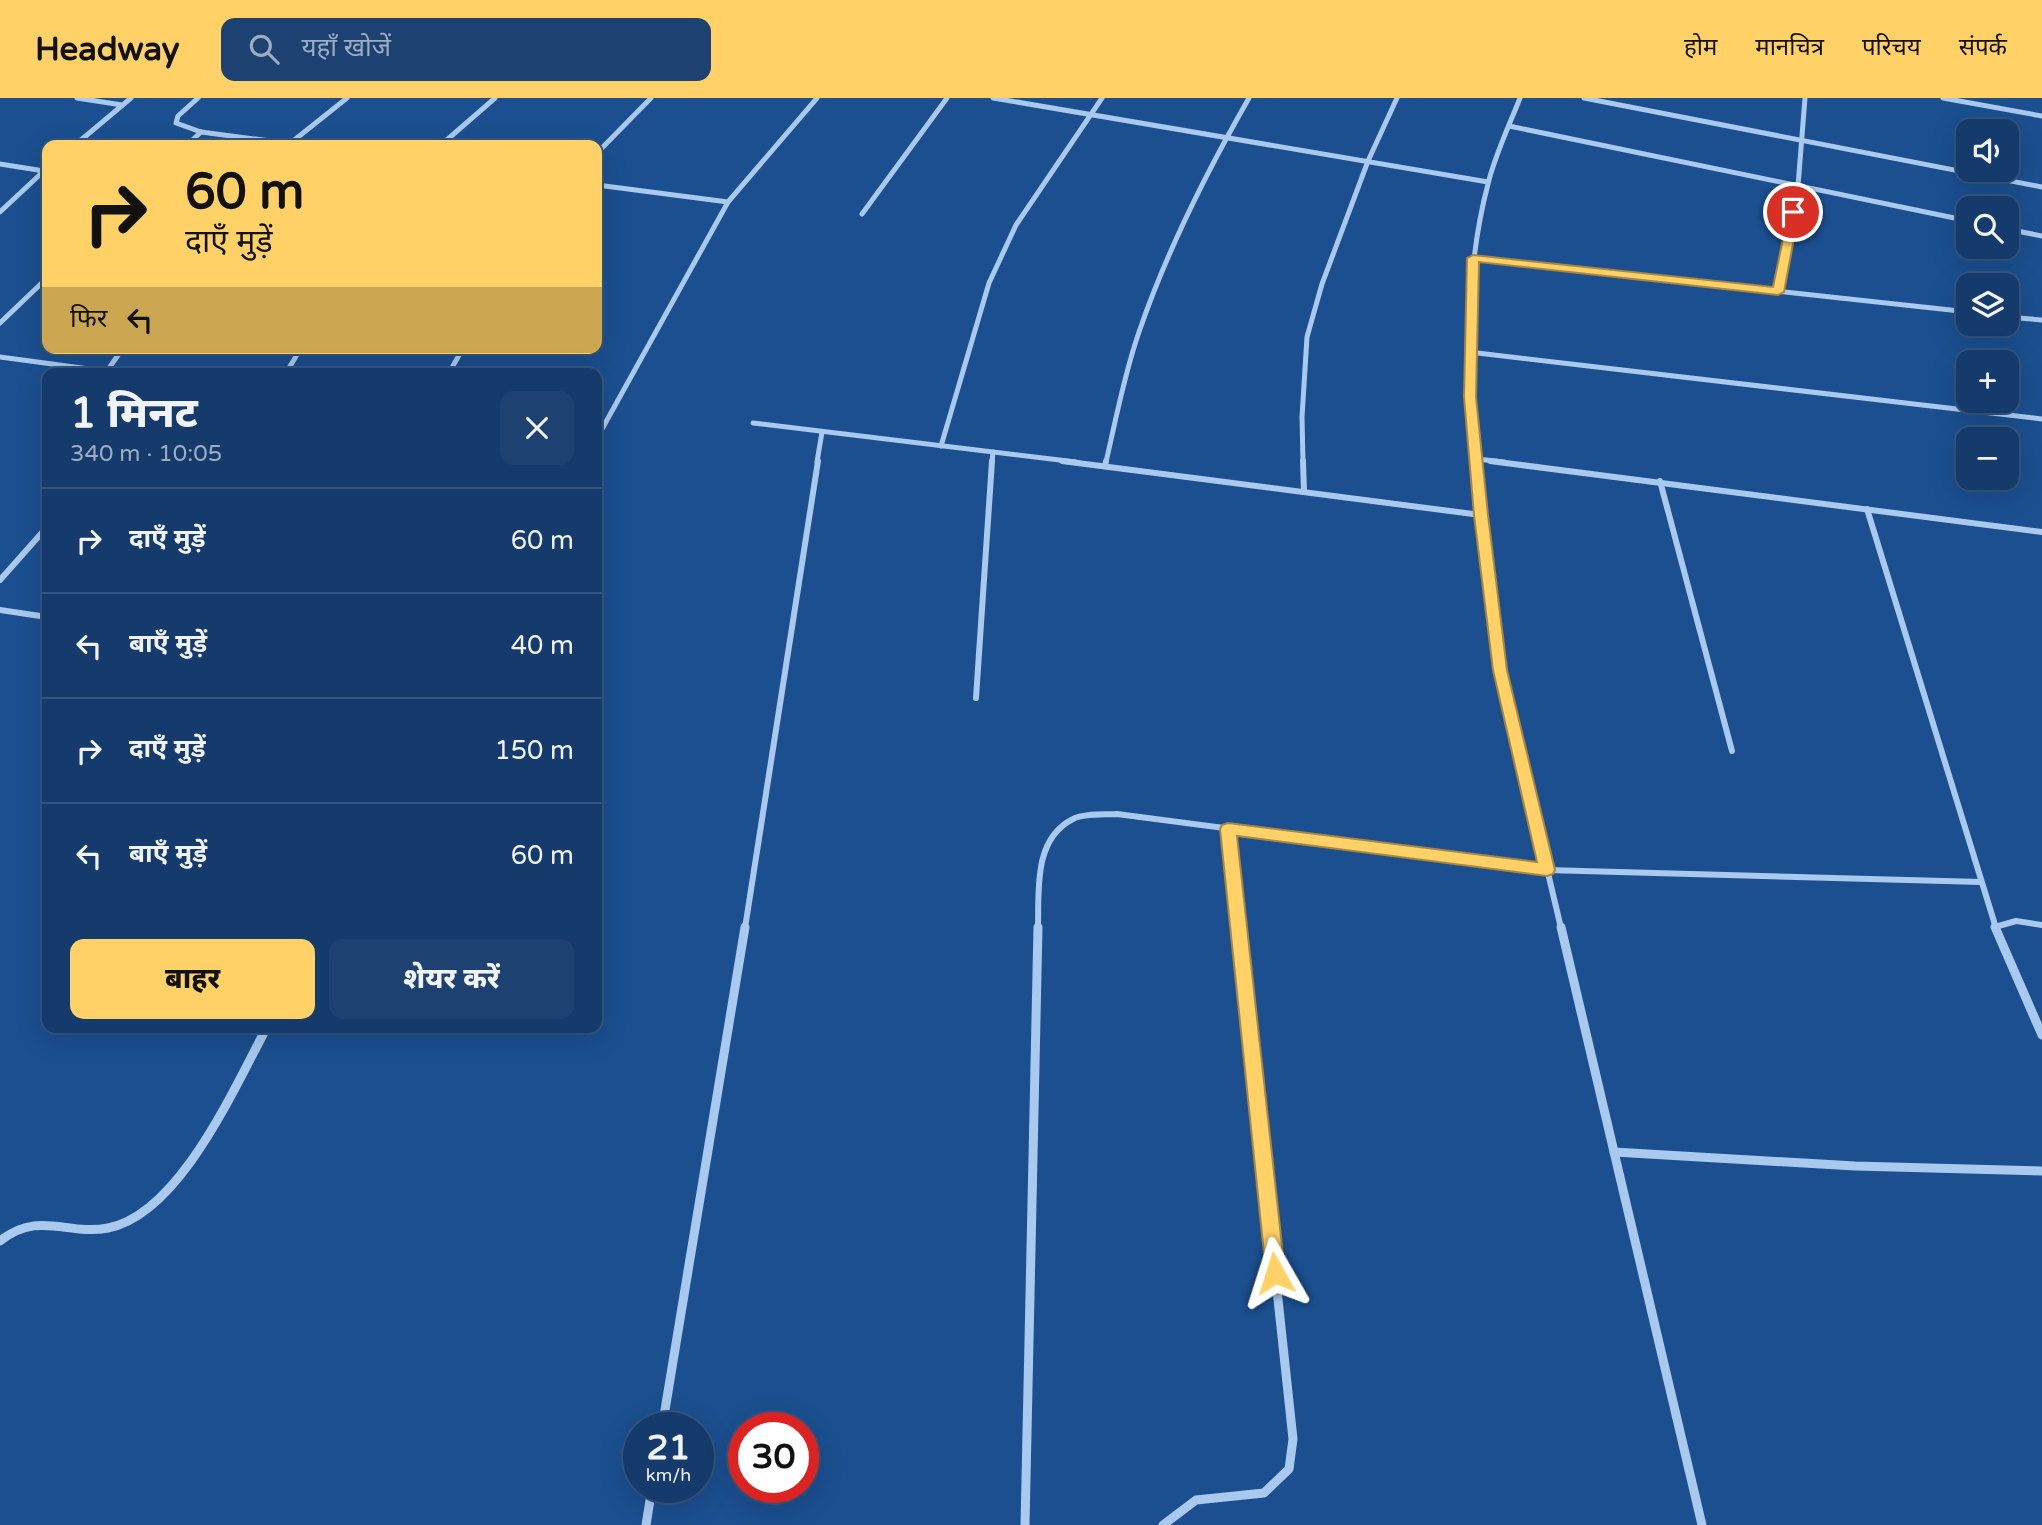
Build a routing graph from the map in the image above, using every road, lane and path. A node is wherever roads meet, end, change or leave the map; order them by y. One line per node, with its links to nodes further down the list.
1 (76, 98): 17 (street)
2 (131, 98): 17 (street)
3 (198, 98): 21 (street)
4 (347, 98): 26 (street)
5 (495, 98): 27 (street)
6 (651, 98): 29 (street)
7 (817, 98): 38 (street)
8 (947, 98): 40 (street)
9 (993, 98): 18 (street)
10 (1102, 98): 18 (street)
11 (1249, 98): 22 (street)
12 (1397, 98): 30 (street)
13 (1520, 98): 20 (street)
14 (1584, 98): 28 (street)
15 (1805, 98): 28 (street)
16 (1943, 98): 19 (street)
17 (122, 105): 23 (street)
18 (1090, 114): 22 (street); 58 (street)
19 (2042, 116)
20 (1509, 126): 34 (street); 36 (street)
21 (201, 132): 24 (street); 25 (street)
22 (1226, 137): 30 (street); 61 (street)
23 (81, 140)
24 (192, 140)
25 (259, 140)
26 (293, 140)
27 (447, 140)
28 (1803, 141): 36 (street); 37 (street)
29 (602, 148)
30 (1368, 161): 34 (street); 63 (street)
31 (0, 164): 32 (street)
32 (42, 169)
33 (42, 174): 39 (street)
34 (1488, 182): 44 (street)
35 (602, 186): 38 (street)
36 (1798, 186): 41 (street); 46 (street)
37 (2042, 187)
38 (728, 202): 56 (street)
39 (0, 212)
40 (862, 214)
41 (1956, 218)
42 (2019, 231): 43 (street)
43 (2042, 236)
44 (1473, 258): 46 (street); 51 (street)
45 (42, 283): 50 (street)
46 (1778, 292): 47 (street)
47 (1956, 311)
48 (2019, 318): 49 (street)
49 (2042, 320)
50 (0, 323)
51 (1469, 352): 54 (street); 60 (street)
52 (0, 358): 53 (street)
53 (82, 368)
54 (2042, 419)
55 (753, 424): 57 (street)
56 (602, 427)
57 (822, 432): 58 (street); 83 (street)
58 (941, 446): 59 (street)
59 (993, 452): 61 (street); 71 (street)
60 (1477, 459): 62 (street); 65 (street)
61 (1105, 466): 63 (street)
62 (1660, 481): 64 (street); 72 (street)
63 (1304, 492): 65 (street)
64 (1867, 509): 67 (street); 75 (street)
65 (1481, 515): 74 (street)
66 (42, 533): 68 (street)
67 (2042, 533)
68 (0, 580)
69 (0, 610): 70 (street)
70 (42, 616)
71 (976, 698)
72 (1732, 751)
73 (1228, 829): 74 (street); 86 (street); 87 (street)
74 (1547, 870): 75 (street); 80 (street)
75 (1981, 882): 77 (street)
76 (2042, 925): 77 (street)
77 (1995, 927): 79 (street)
78 (264, 1033): 82 (street)
79 (2042, 1035)
80 (1614, 1152): 81 (street); 88 (street)
81 (2042, 1171)
82 (0, 1241)
83 (665, 1412)
84 (650, 1503): 85 (street)
85 (646, 1525)
86 (1026, 1525)
87 (1163, 1525)
88 (1702, 1525)

